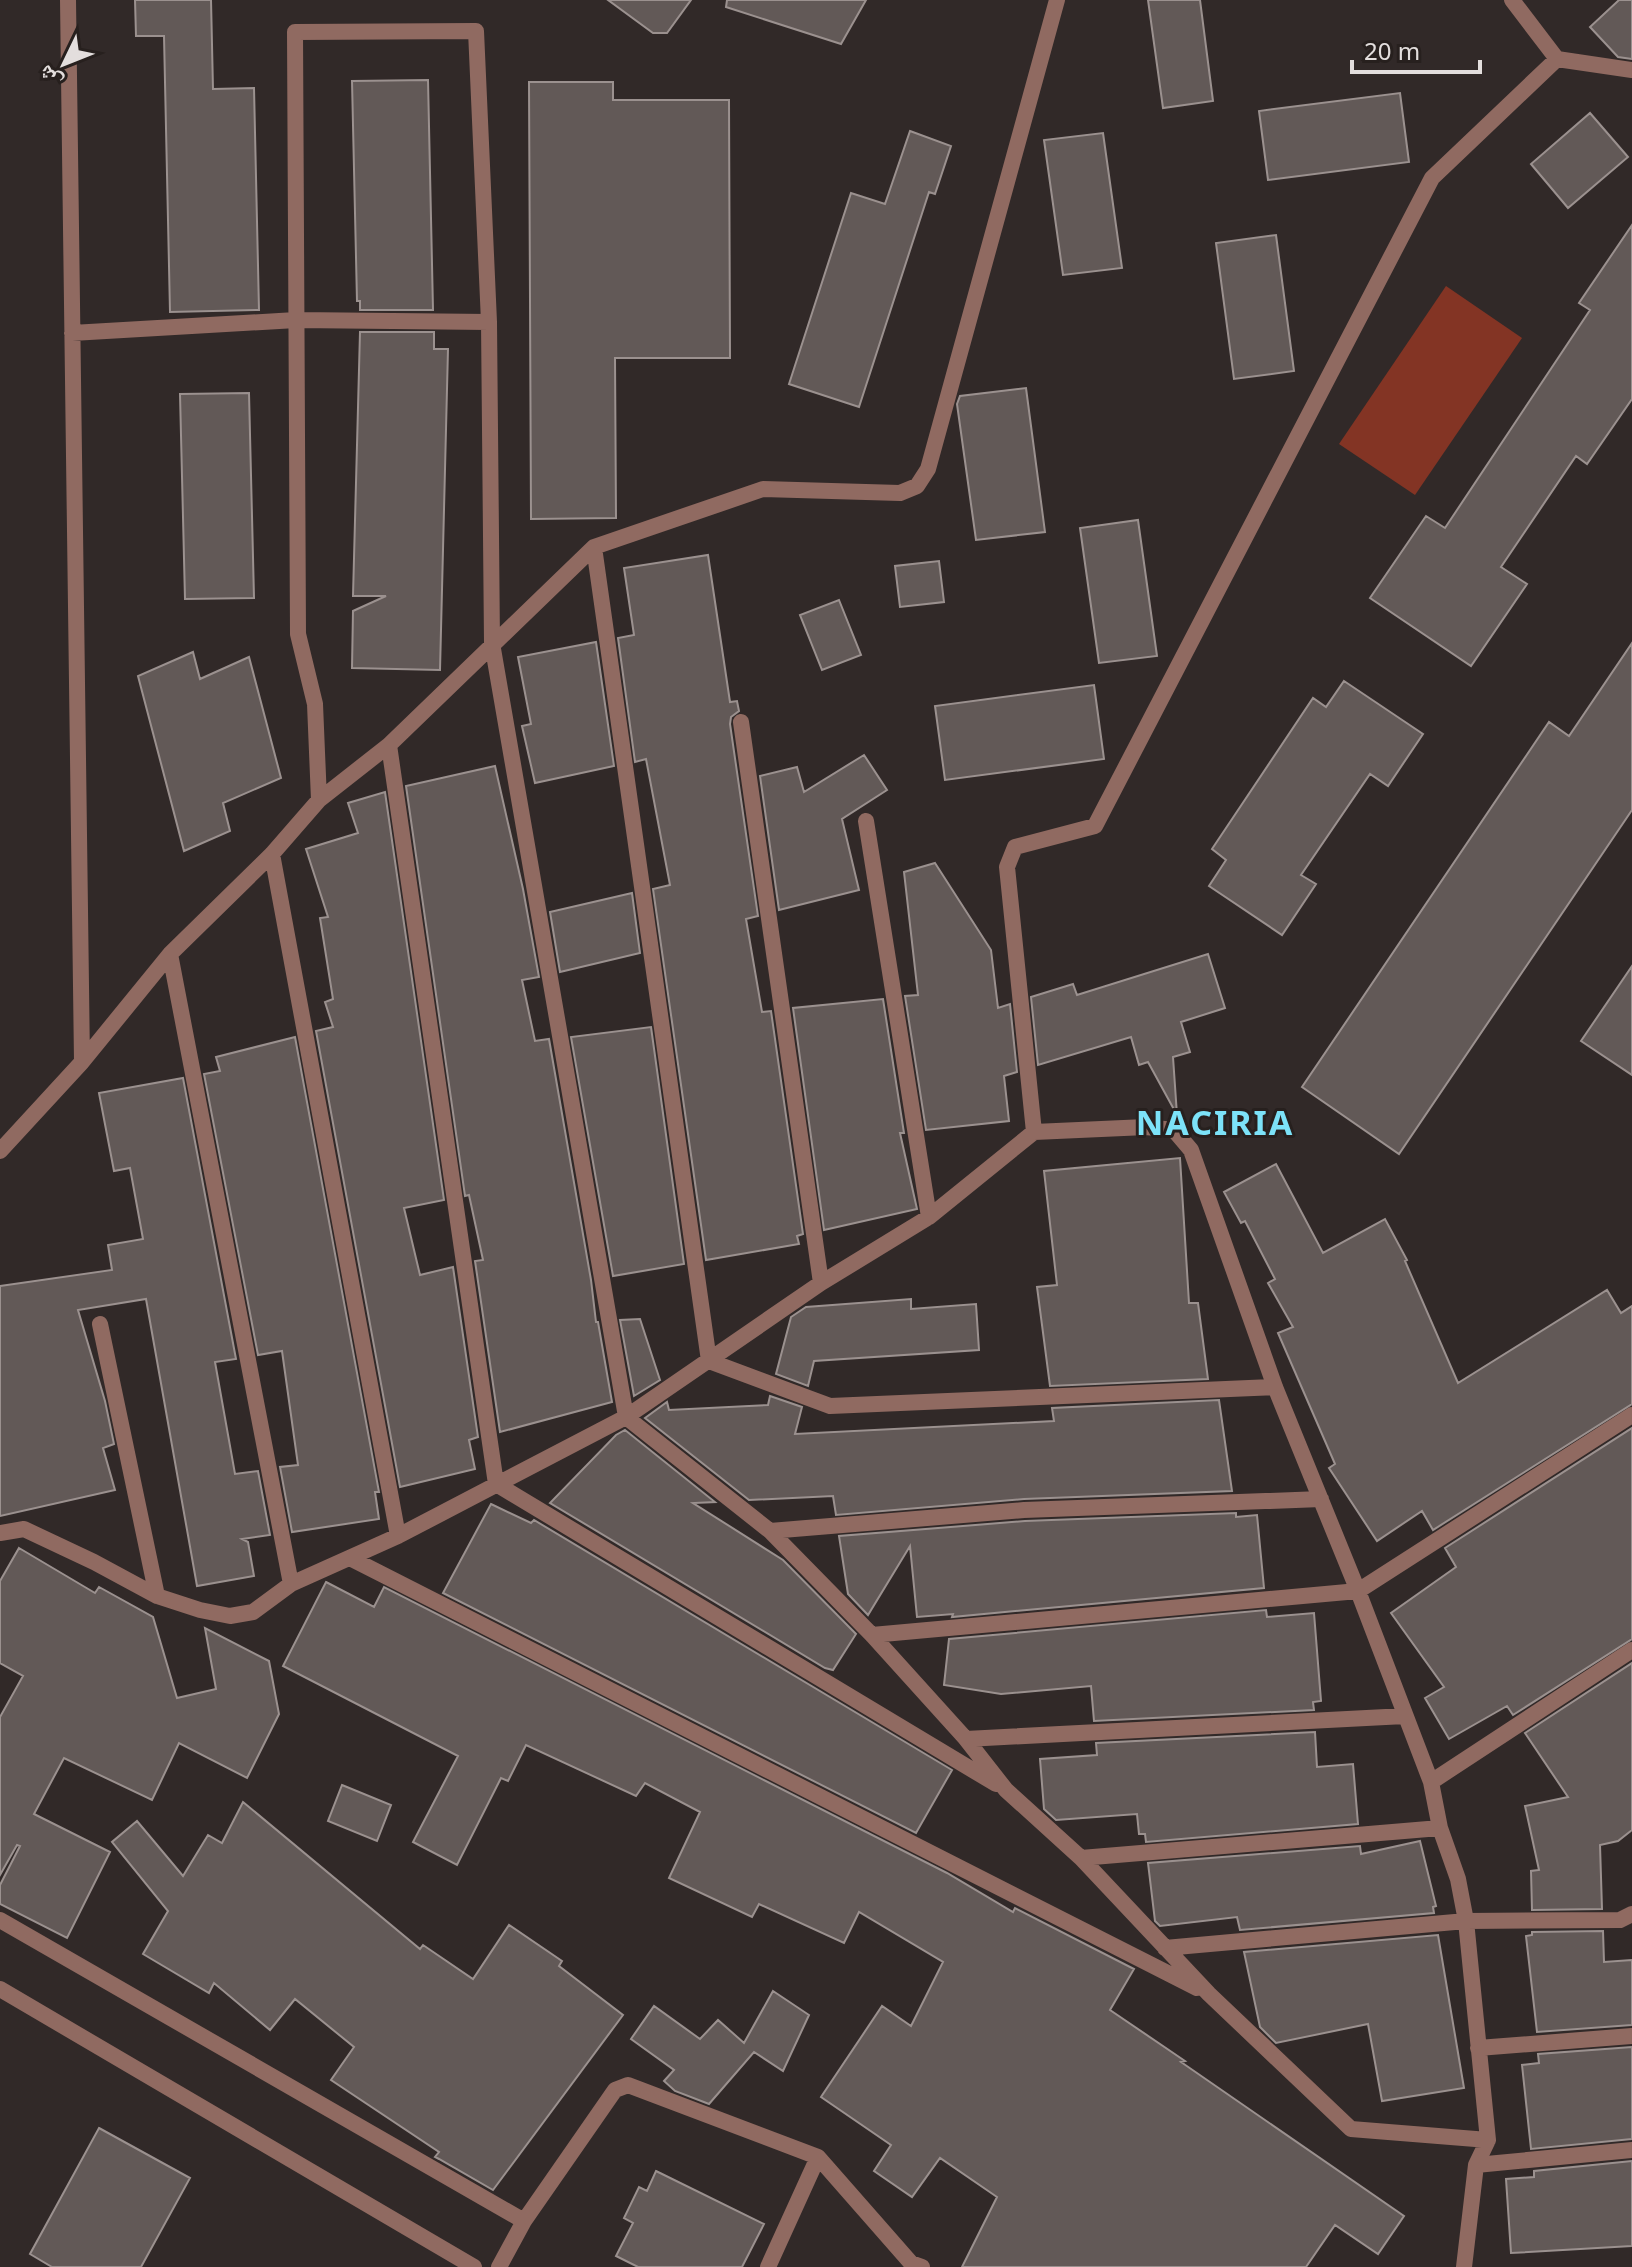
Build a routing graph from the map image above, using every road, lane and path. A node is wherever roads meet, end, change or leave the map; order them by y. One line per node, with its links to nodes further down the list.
1 (68, 0): 8 (street)
2 (1057, 0): 9 (street)
3 (1512, 0): 4 (street)
4 (1557, 59): 5 (street); 18 (street)
5 (1632, 70)
6 (296, 320): 7 (street); 7 (street); 8 (street); 13 (street)
7 (489, 322): 10 (street)
8 (72, 333): 17 (street)
9 (594, 547): 10 (street); 23 (street)
10 (492, 643): 12 (street); 26 (street)
11 (741, 722): 21 (street)
12 (389, 745): 13 (street); 27 (street)
13 (319, 800): 15 (street)
14 (866, 821): 20 (street)
15 (272, 854): 16 (street); 31 (street)
16 (170, 954): 17 (street); 33 (street)
17 (82, 1062): 19 (street)
18 (1034, 1132): 20 (street); 24 (street)
19 (0, 1151)
20 (929, 1217): 21 (street)
21 (821, 1283): 23 (street)
22 (100, 1324): 35 (street)
23 (709, 1361): 24 (street); 26 (street)
24 (1275, 1387): 28 (street)
25 (1632, 1415): 34 (street)
26 (626, 1417): 27 (street); 29 (street)
27 (496, 1484): 31 (street); 41 (street)
28 (1321, 1499): 29 (street); 34 (street)
29 (770, 1531): 36 (street)
30 (0, 1533): 35 (street)
31 (398, 1536): 32 (street)
32 (350, 1558): 33 (street); 49 (street)
33 (291, 1584): 35 (street)
34 (1358, 1591): 36 (street); 38 (street)
35 (157, 1596)
36 (872, 1635): 39 (street)
37 (1632, 1650): 40 (street)
38 (1405, 1716): 39 (street); 40 (street)
39 (966, 1739): 41 (street)
40 (1431, 1782): 42 (street)
41 (1006, 1790): 43 (street)
42 (1440, 1828): 43 (street); 46 (street)
43 (1081, 1858): 47 (street)
44 (1632, 1914): 46 (street)
45 (0, 1920): 56 (street)
46 (1466, 1921): 47 (street); 51 (street)
47 (1165, 1948): 49 (street)
48 (0, 1989): 57 (street)
49 (1209, 1994): 52 (street)
50 (1632, 2036): 51 (street)
51 (1478, 2048): 52 (street)
52 (1488, 2140): 55 (street)
53 (1632, 2150): 55 (street)
54 (818, 2157): 56 (street); 59 (street); 60 (street)
55 (1476, 2165): 61 (street)
56 (524, 2221): 58 (street)
57 (474, 2267)
58 (499, 2267)
59 (768, 2267)
60 (922, 2267)
61 (1464, 2267)

